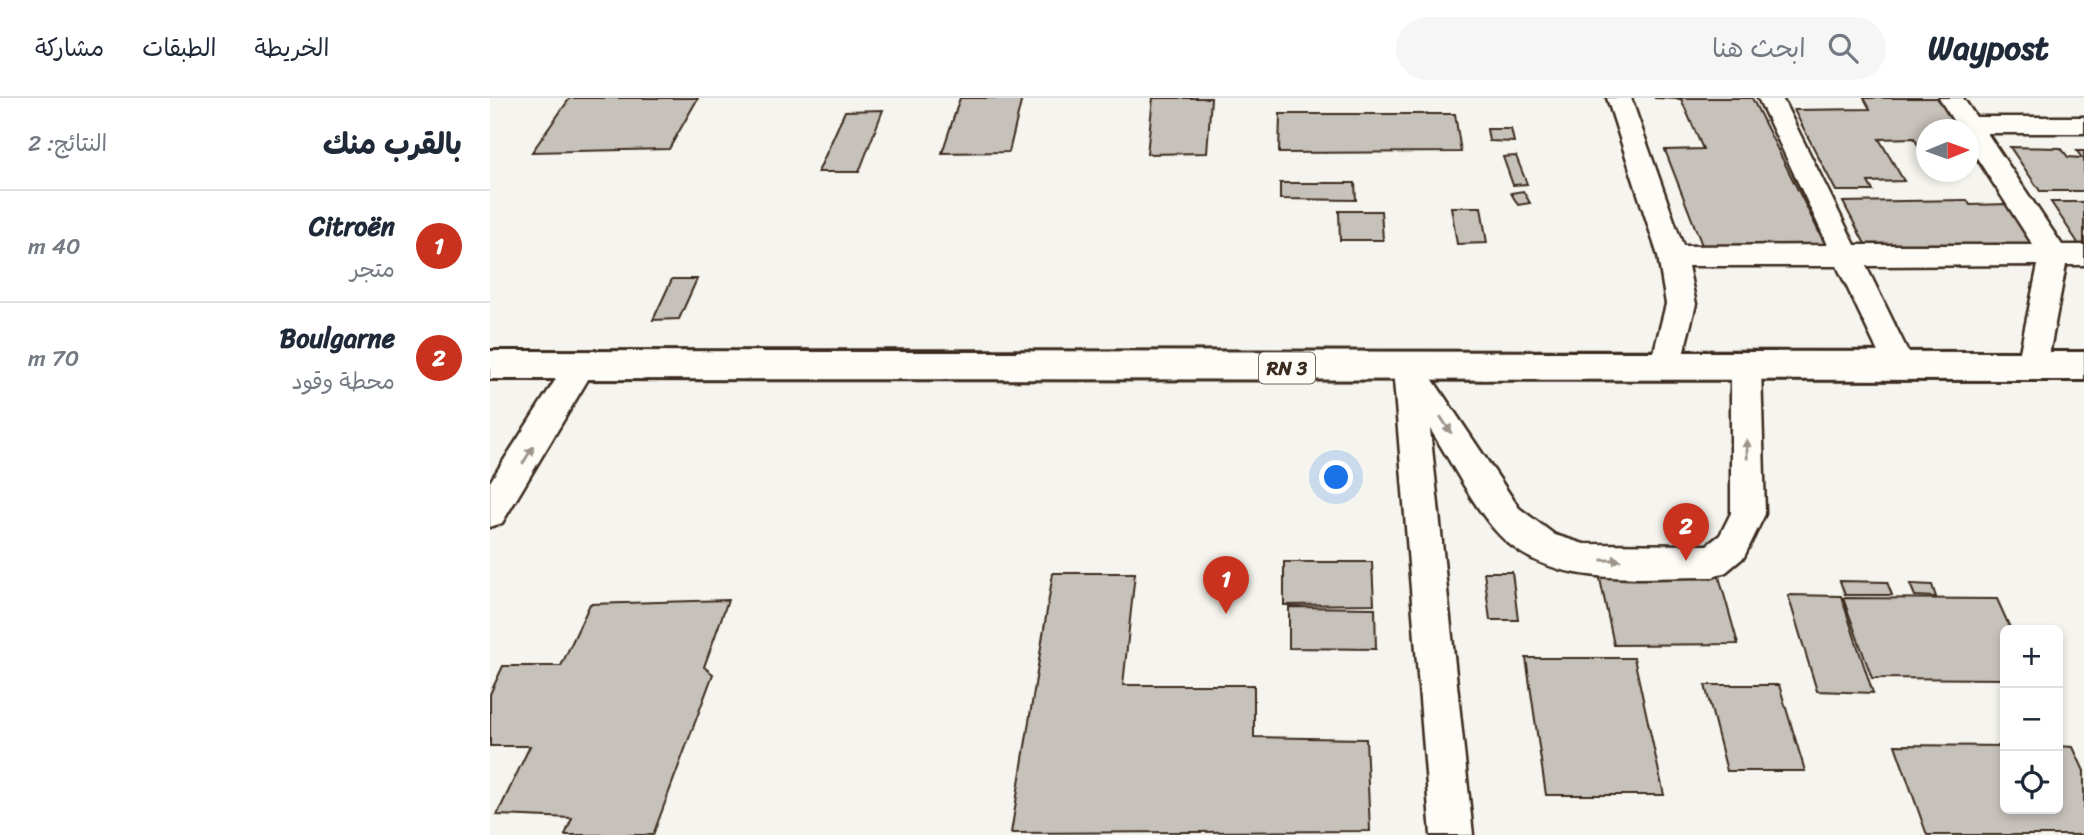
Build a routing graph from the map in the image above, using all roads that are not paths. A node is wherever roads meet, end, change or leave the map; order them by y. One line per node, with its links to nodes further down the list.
1 (1619, 98): 10 (street)
2 (1770, 98): 11 (street)
3 (1951, 98): 4 (street)
4 (1965, 119)
5 (1979, 125): 6 (street)
6 (2084, 125)
7 (1979, 140): 8 (street)
8 (2054, 255): 9 (street); 11 (street); 15 (street)
9 (2084, 255)
10 (1672, 256): 11 (street); 17 (street)
11 (1847, 256): 14 (street)
12 (490, 365): 13 (main road, RN 3)
13 (581, 366): 19 (main road, RN 3); 20 (street, one-way to 13)
14 (1900, 366): 15 (main road, RN 3); 18 (main road, RN 3)
15 (2032, 366): 16 (main road, RN 3)
16 (2084, 366)
17 (1665, 367): 18 (main road, RN 3); 19 (main road, RN 3)
18 (1746, 367): 19 (street, one-way to 18)
19 (1408, 368): 21 (street)
20 (490, 512)
21 (1452, 835)

